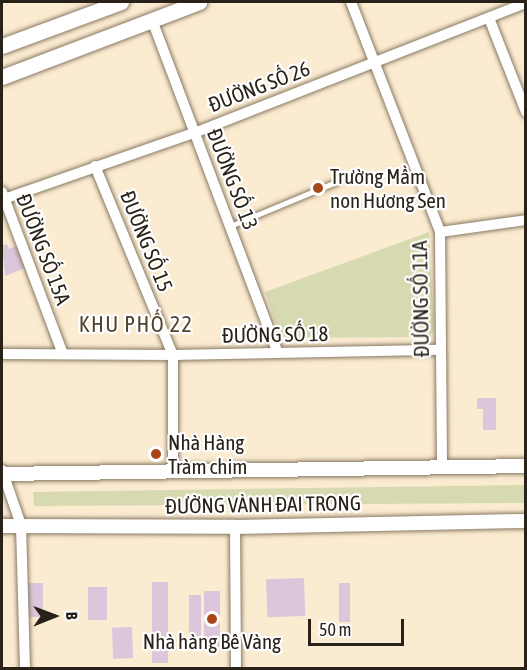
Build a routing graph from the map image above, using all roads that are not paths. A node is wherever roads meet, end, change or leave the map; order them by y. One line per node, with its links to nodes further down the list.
1 (121, 2): 7 (main road)
2 (199, 2): 6 (main road)
3 (351, 2): 8 (street, ĐƯỜNG SỐ 11A)
4 (525, 3): 5 (street, ĐƯỜNG SỐ 26)
5 (489, 18): 8 (street, ĐƯỜNG SỐ 26); 10 (street)
6 (152, 20): 9 (main road); 11 (street, ĐƯỜNG SỐ 13)
7 (2, 46)
8 (374, 62): 11 (street, ĐƯỜNG SỐ 26); 17 (street, ĐƯỜNG SỐ 11A)
9 (2, 77)
10 (525, 112)
11 (194, 133): 12 (street, ĐƯỜNG SỐ 26); 16 (street, ĐƯỜNG SỐ 13)
12 (95, 166): 14 (street, ĐƯỜNG SỐ 26); 22 (street, ĐƯỜNG SỐ 15)
13 (338, 181): 16 (lane)
14 (3, 195): 21 (street, ĐƯỜNG SỐ 15A)
15 (525, 220): 17 (street)
16 (230, 226): 19 (street, ĐƯỜNG SỐ 13)
17 (440, 232): 18 (street, ĐƯỜNG SỐ 11A)
18 (441, 350): 19 (street, ĐƯỜNG SỐ 18); 24 (street, ĐƯỜNG SỐ 11A)
19 (278, 353): 22 (street, ĐƯỜNG SỐ 18)
20 (2, 354): 21 (street, ĐƯỜNG SỐ 18)
21 (63, 354): 22 (street, ĐƯỜNG SỐ 18)
22 (173, 355): 25 (street, ĐƯỜNG SỐ 15)
23 (525, 466): 24 (street, ĐƯỜNG VÀNH ĐAI TRONG)
24 (442, 468): 25 (street, ĐƯỜNG VÀNH ĐAI TRONG)
25 (173, 471): 26 (street, ĐƯỜNG VÀNH ĐAI TRONG)
26 (2, 472): 28 (street)
27 (525, 521): 30 (street, ĐƯỜNG VÀNH ĐAI TRONG)
28 (21, 525): 29 (street, ĐƯỜNG VÀNH ĐAI TRONG); 30 (street, ĐƯỜNG VÀNH ĐAI TRONG); 31 (street)
29 (2, 526)
30 (235, 527): 32 (street)
31 (25, 669)
32 (236, 669)

